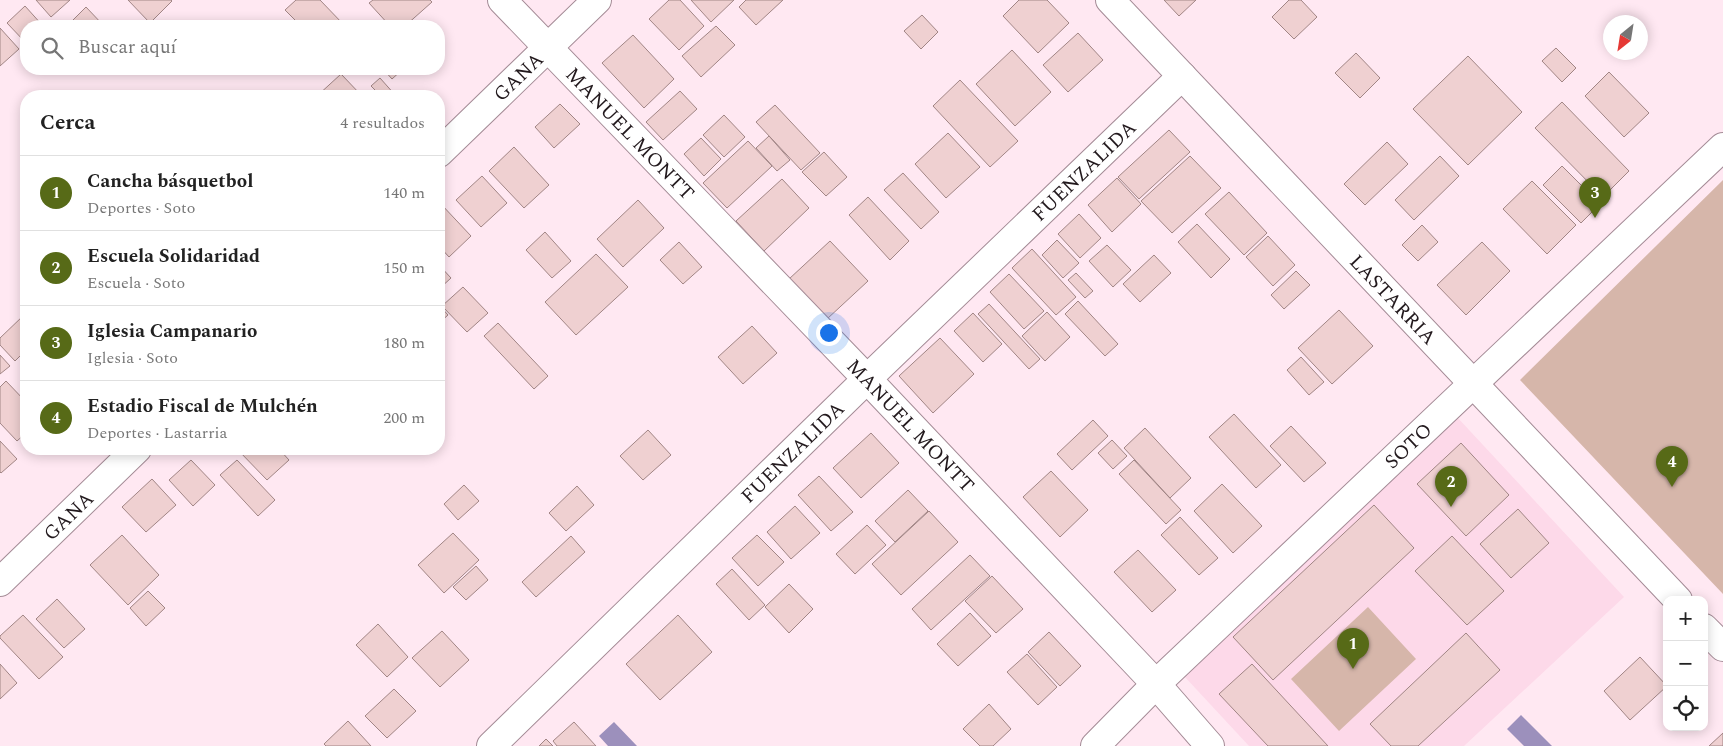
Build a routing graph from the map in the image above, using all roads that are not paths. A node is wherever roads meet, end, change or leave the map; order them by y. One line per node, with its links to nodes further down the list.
1 (502, 0): 4 (street, MANUEL MONTT)
2 (597, 0): 4 (street, GANA)
3 (1110, 0): 5 (street, LASTARRIA)
4 (547, 47): 6 (street, GANA); 8 (street, MANUEL MONTT)
5 (1182, 76): 8 (street, FUENZALIDA); 9 (street, LASTARRIA)
6 (445, 147)
7 (1723, 147): 9 (street, SOTO)
8 (867, 379): 15 (street, MANUEL MONTT); 16 (street, FUENZALIDA)
9 (1473, 384): 12 (street, LASTARRIA); 15 (street, SOTO)
10 (130, 455): 11 (street, GANA)
11 (0, 582)
12 (1674, 596)
13 (1708, 632): 14 (street)
14 (1723, 647)
15 (1156, 684): 17 (street, SOTO); 18 (street, MANUEL MONTT)
16 (491, 746)
17 (1095, 746)
18 (1210, 746)

